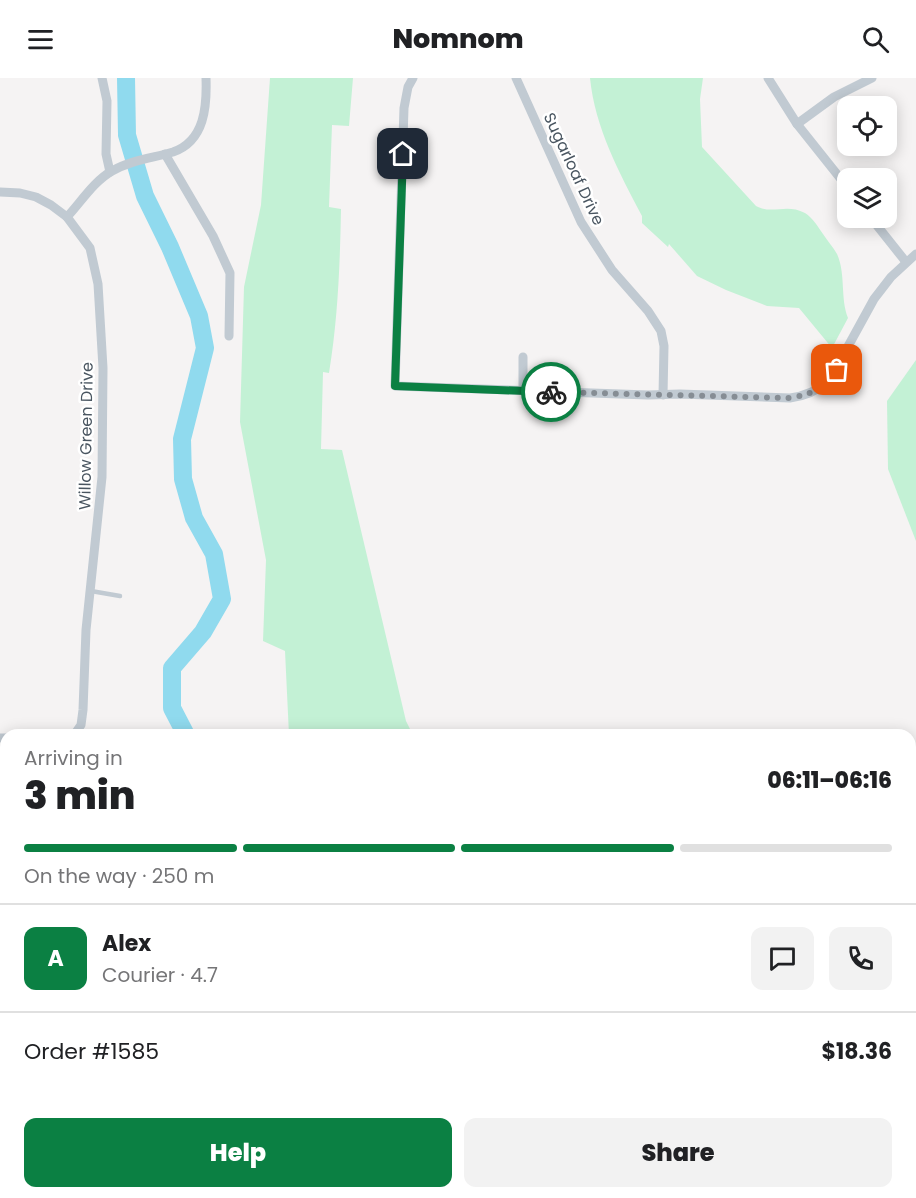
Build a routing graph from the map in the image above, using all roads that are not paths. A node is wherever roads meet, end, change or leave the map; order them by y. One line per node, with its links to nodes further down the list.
1 (102, 78): 9 (street)
2 (206, 78): 8 (street)
3 (413, 78): 18 (street)
4 (516, 78): 19 (street, Sugarloaf Drive)
5 (768, 78): 7 (street)
6 (872, 78): 7 (street)
7 (797, 124): 10 (street)
8 (165, 154): 9 (street); 16 (street)
9 (115, 170): 12 (street)
10 (837, 174)
11 (0, 192): 12 (street, Willow Green Drive)
12 (67, 217): 20 (street, Willow Green Drive)
13 (878, 228): 15 (street)
14 (916, 254): 15 (street)
15 (906, 262): 19 (street)
16 (229, 336)
17 (524, 357): 18 (street)
18 (523, 392): 19 (street)
19 (663, 395)
20 (90, 591): 21 (lane); 22 (street, Willow Green Drive)
21 (120, 596)
22 (78, 729)

